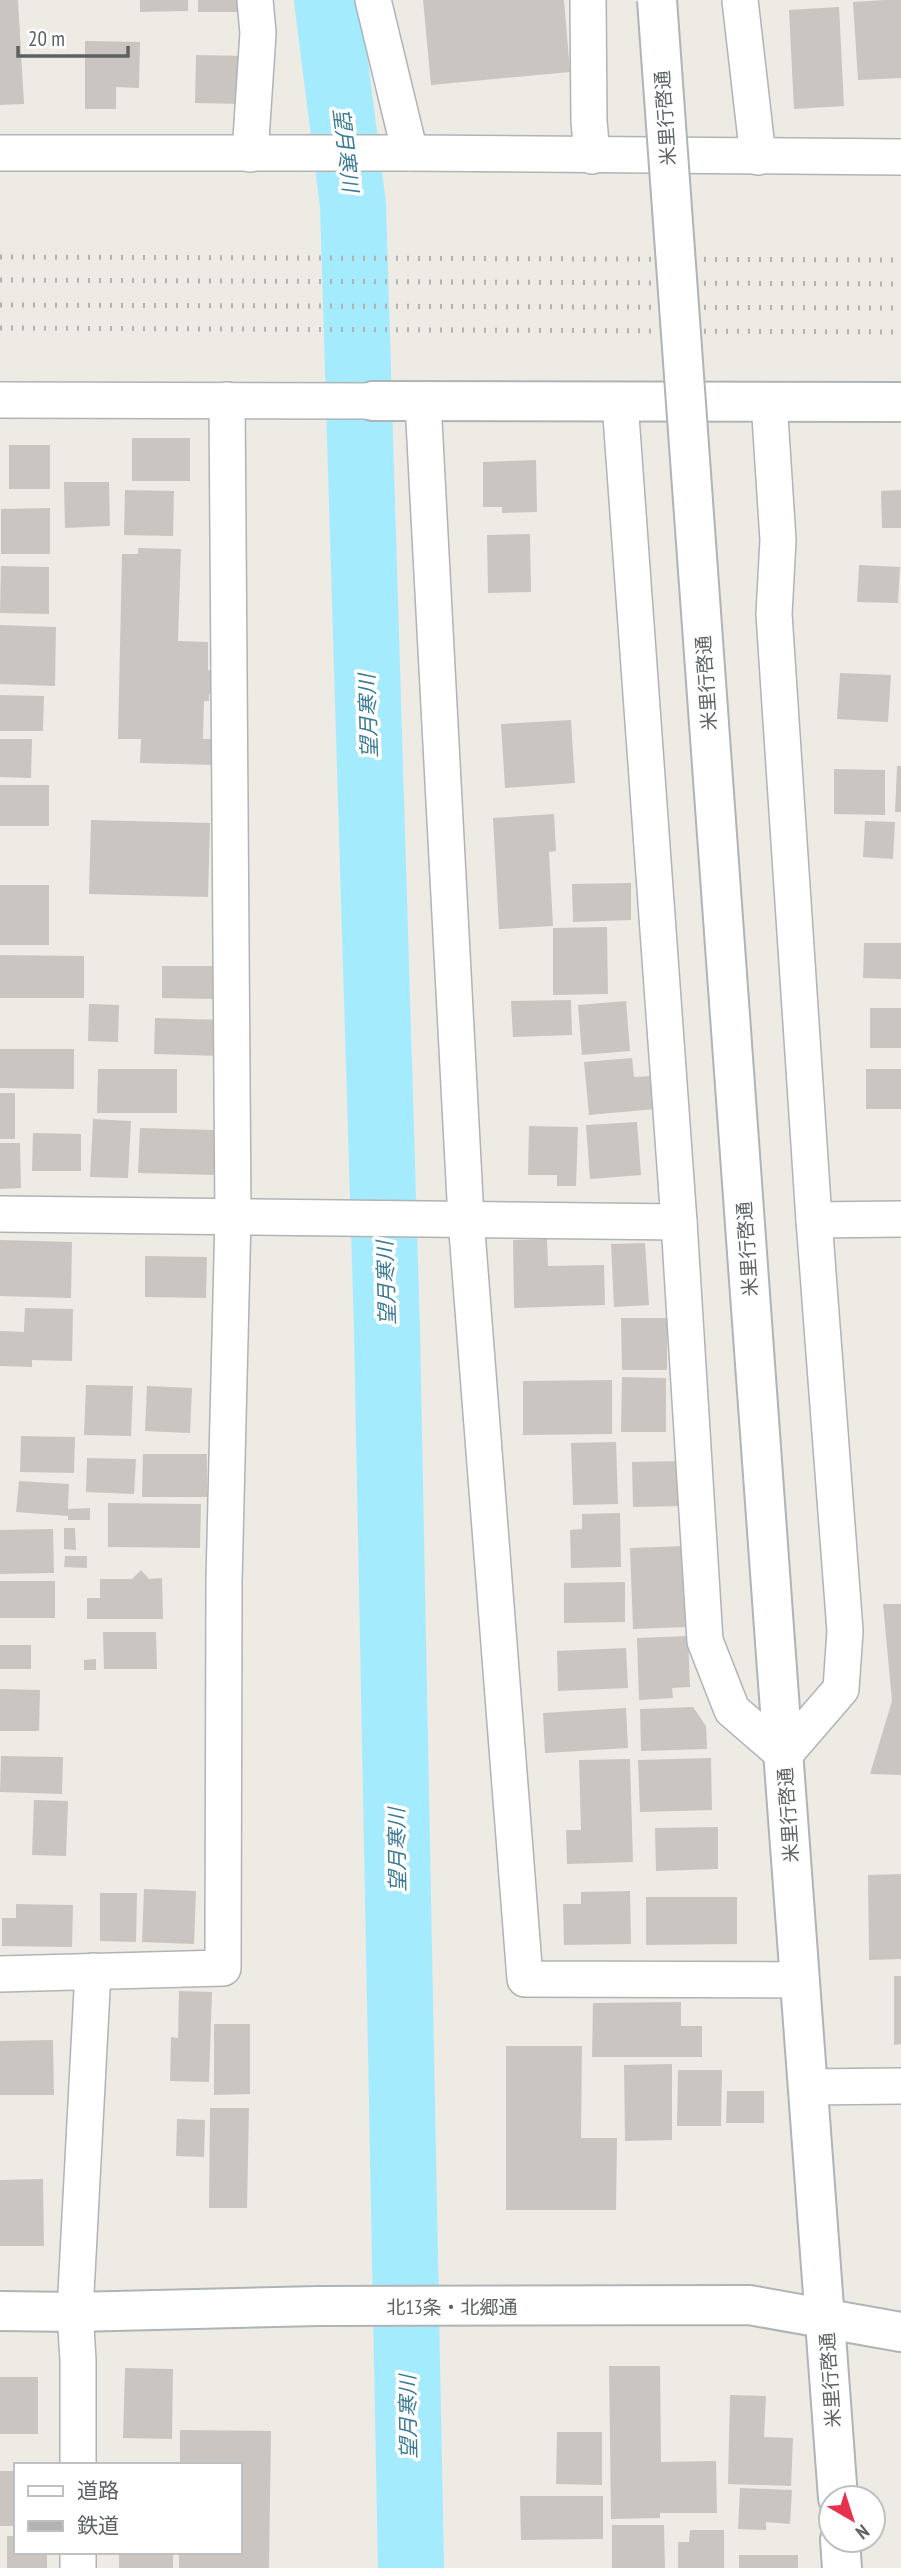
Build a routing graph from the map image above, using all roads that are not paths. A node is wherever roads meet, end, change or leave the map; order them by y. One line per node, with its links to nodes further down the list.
1 (255, 0): 8 (street)
2 (373, 0): 7 (street)
3 (588, 0): 9 (street)
4 (657, 0): 25 (street, 米里行啓通, bridge)
5 (740, 0): 10 (street)
6 (0, 153): 8 (street)
7 (410, 153): 8 (street); 9 (street)
8 (261, 154)
9 (592, 156): 10 (street)
10 (758, 157): 11 (street)
11 (901, 157)
12 (0, 400): 13 (street)
13 (227, 400): 14 (street); 20 (street)
14 (373, 401): 16 (street)
15 (769, 401): 17 (street); 18 (street); 23 (street)
16 (423, 402): 17 (street); 21 (street)
17 (620, 402): 24 (street)
18 (901, 402)
19 (0, 1214): 20 (street)
20 (233, 1217): 21 (street); 26 (street)
21 (466, 1219): 24 (street); 28 (street)
22 (901, 1219): 23 (street)
23 (814, 1220): 25 (street)
24 (679, 1222): 25 (street)
25 (784, 1755): 28 (street, 米里行啓通)
26 (93, 1971): 27 (street); 32 (street)
27 (0, 1974)
28 (800, 1980): 30 (street, 米里行啓通)
29 (901, 2086): 30 (street)
30 (808, 2087): 33 (street, 米里行啓通)
31 (0, 2311): 32 (street, 北13条・北郷通)
32 (75, 2312): 33 (street, 北13条・北郷通); 35 (street)
33 (825, 2317): 34 (street, 北13条・北郷通); 36 (street, 米里行啓通)
34 (901, 2332)
35 (78, 2463)
36 (837, 2484)

